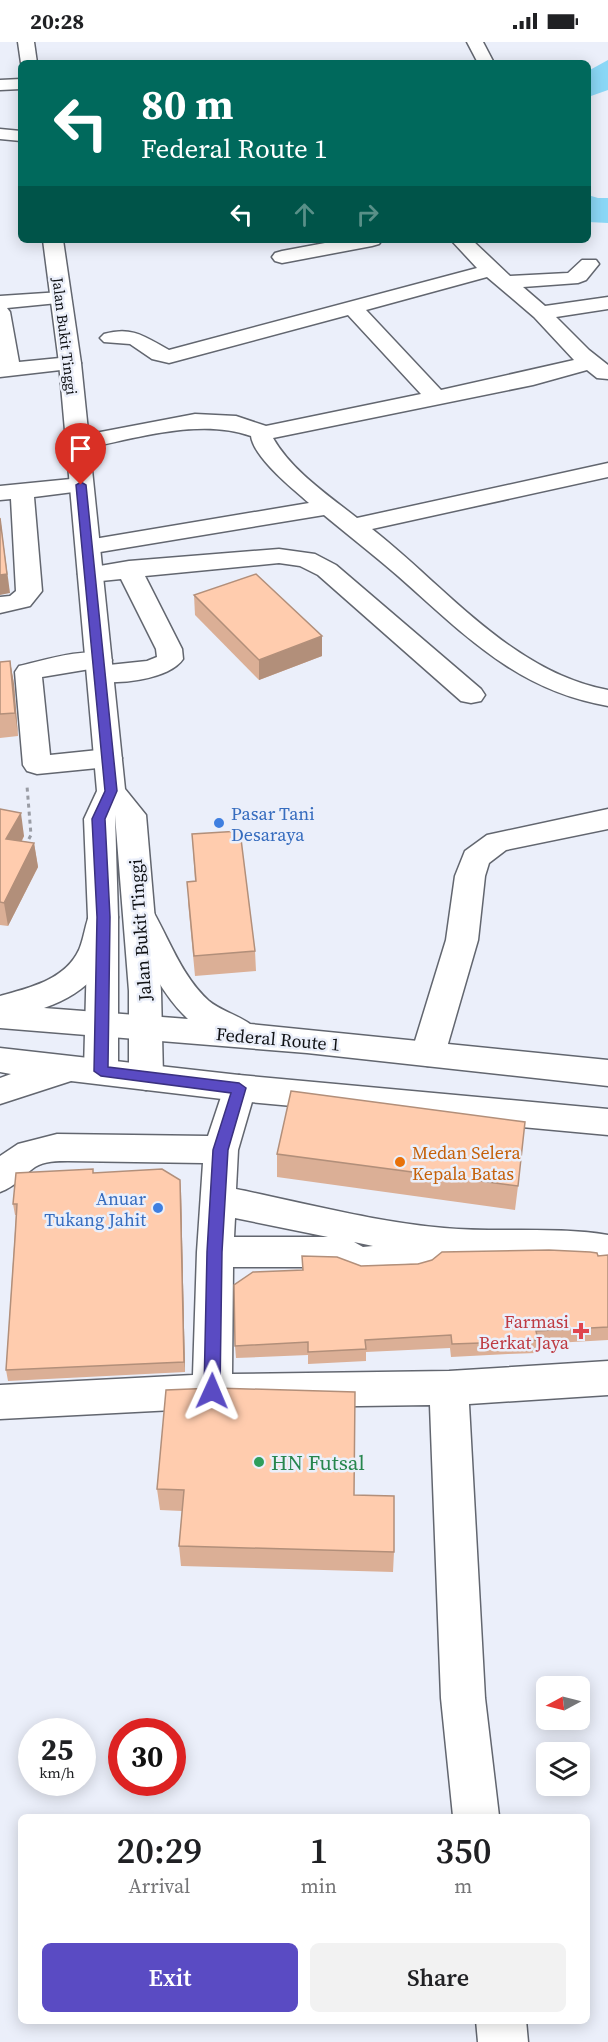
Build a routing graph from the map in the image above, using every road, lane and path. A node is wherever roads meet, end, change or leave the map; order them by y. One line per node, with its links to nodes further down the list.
1 (26, 42): 3 (main road)
2 (475, 42): 4 (main road)
3 (29, 60)
4 (484, 60)
5 (18, 84): 6 (main road)
6 (0, 85)
7 (0, 92): 8 (main road)
8 (18, 92)
9 (53, 243): 15 (main road, Jalan Bukit Tinggi)
10 (356, 243): 12 (main road)
11 (464, 243): 14 (main road)
12 (282, 257)
13 (589, 264): 14 (main road)
14 (499, 276): 18 (main road); 20 (main road)
15 (61, 298): 16 (main road); 24 (main road, Jalan Bukit Tinggi)
16 (0, 302)
17 (608, 303): 20 (main road)
18 (352, 307): 21 (main road); 27 (main road)
19 (0, 312): 26 (main road)
20 (541, 313): 22 (main road)
21 (111, 338)
22 (572, 347): 23 (main road); 25 (main road)
23 (608, 347)
24 (70, 363): 26 (main road); 29 (main road, Jalan Bukit Tinggi)
25 (599, 369): 27 (main road)
26 (5, 370)
27 (435, 398): 28 (main road)
28 (266, 433): 29 (main road); 33 (main road)
29 (77, 443): 31 (main road, Jalan Bukit Tinggi)
30 (608, 470): 34 (main road)
31 (81, 485): 32 (main road); 35 (main road, Jalan Bukit Tinggi)
32 (11, 498): 38 (main road)
33 (329, 507): 34 (main road); 35 (main road)
34 (354, 526): 41 (main road)
35 (88, 547): 37 (main road, Jalan Bukit Tinggi)
36 (129, 569): 37 (main road); 39 (main road); 40 (main road)
37 (91, 574): 39 (main road, Jalan Bukit Tinggi)
38 (0, 605)
39 (100, 667): 42 (main road, Jalan Bukit Tinggi); 42 (main road)
40 (471, 695)
41 (608, 698)
42 (108, 758): 44 (main road, Jalan Bukit Tinggi)
43 (27, 778): 47 (path)
44 (111, 791): 49 (main road, Jalan Bukit Tinggi); 50 (main road, Jalan Bukit Tinggi)
45 (608, 819): 56 (main road)
46 (20, 833): 47 (path)
47 (30, 835): 48 (path)
48 (22, 854)
49 (139, 914): 54 (main road, Jalan Bukit Tinggi); 55 (main road)
50 (103, 917): 51 (main road); 53 (main road, Jalan Bukit Tinggi)
51 (0, 1008)
52 (0, 1016): 53 (main road, Federal Route 1)
53 (102, 1023): 54 (main road, Federal Route 1); 58 (main road, Jalan Bukit Tinggi)
54 (146, 1026): 55 (main road, Federal Route 1); 60 (main road, Jalan Bukit Tinggi)
55 (250, 1037): 56 (main road, Federal Route 1)
56 (429, 1054): 59 (main road, Federal Route 1)
57 (0, 1060): 58 (main road)
58 (89, 1070): 60 (main road); 62 (main road)
59 (608, 1072)
60 (146, 1077): 61 (main road)
61 (239, 1088): 63 (main road); 64 (main road)
62 (0, 1091)
63 (608, 1122)
64 (221, 1150): 65 (main road); 66 (main road)
65 (0, 1178)
66 (218, 1200): 67 (main road); 69 (main road)
67 (440, 1243): 68 (main road); 69 (main road)
68 (608, 1250)
69 (215, 1252): 72 (main road)
70 (608, 1378): 71 (main road)
71 (449, 1388): 72 (main road); 74 (main road)
72 (212, 1391): 73 (main road)
73 (0, 1402)
74 (476, 1814)
75 (501, 2024): 76 (main road)
76 (503, 2042)

